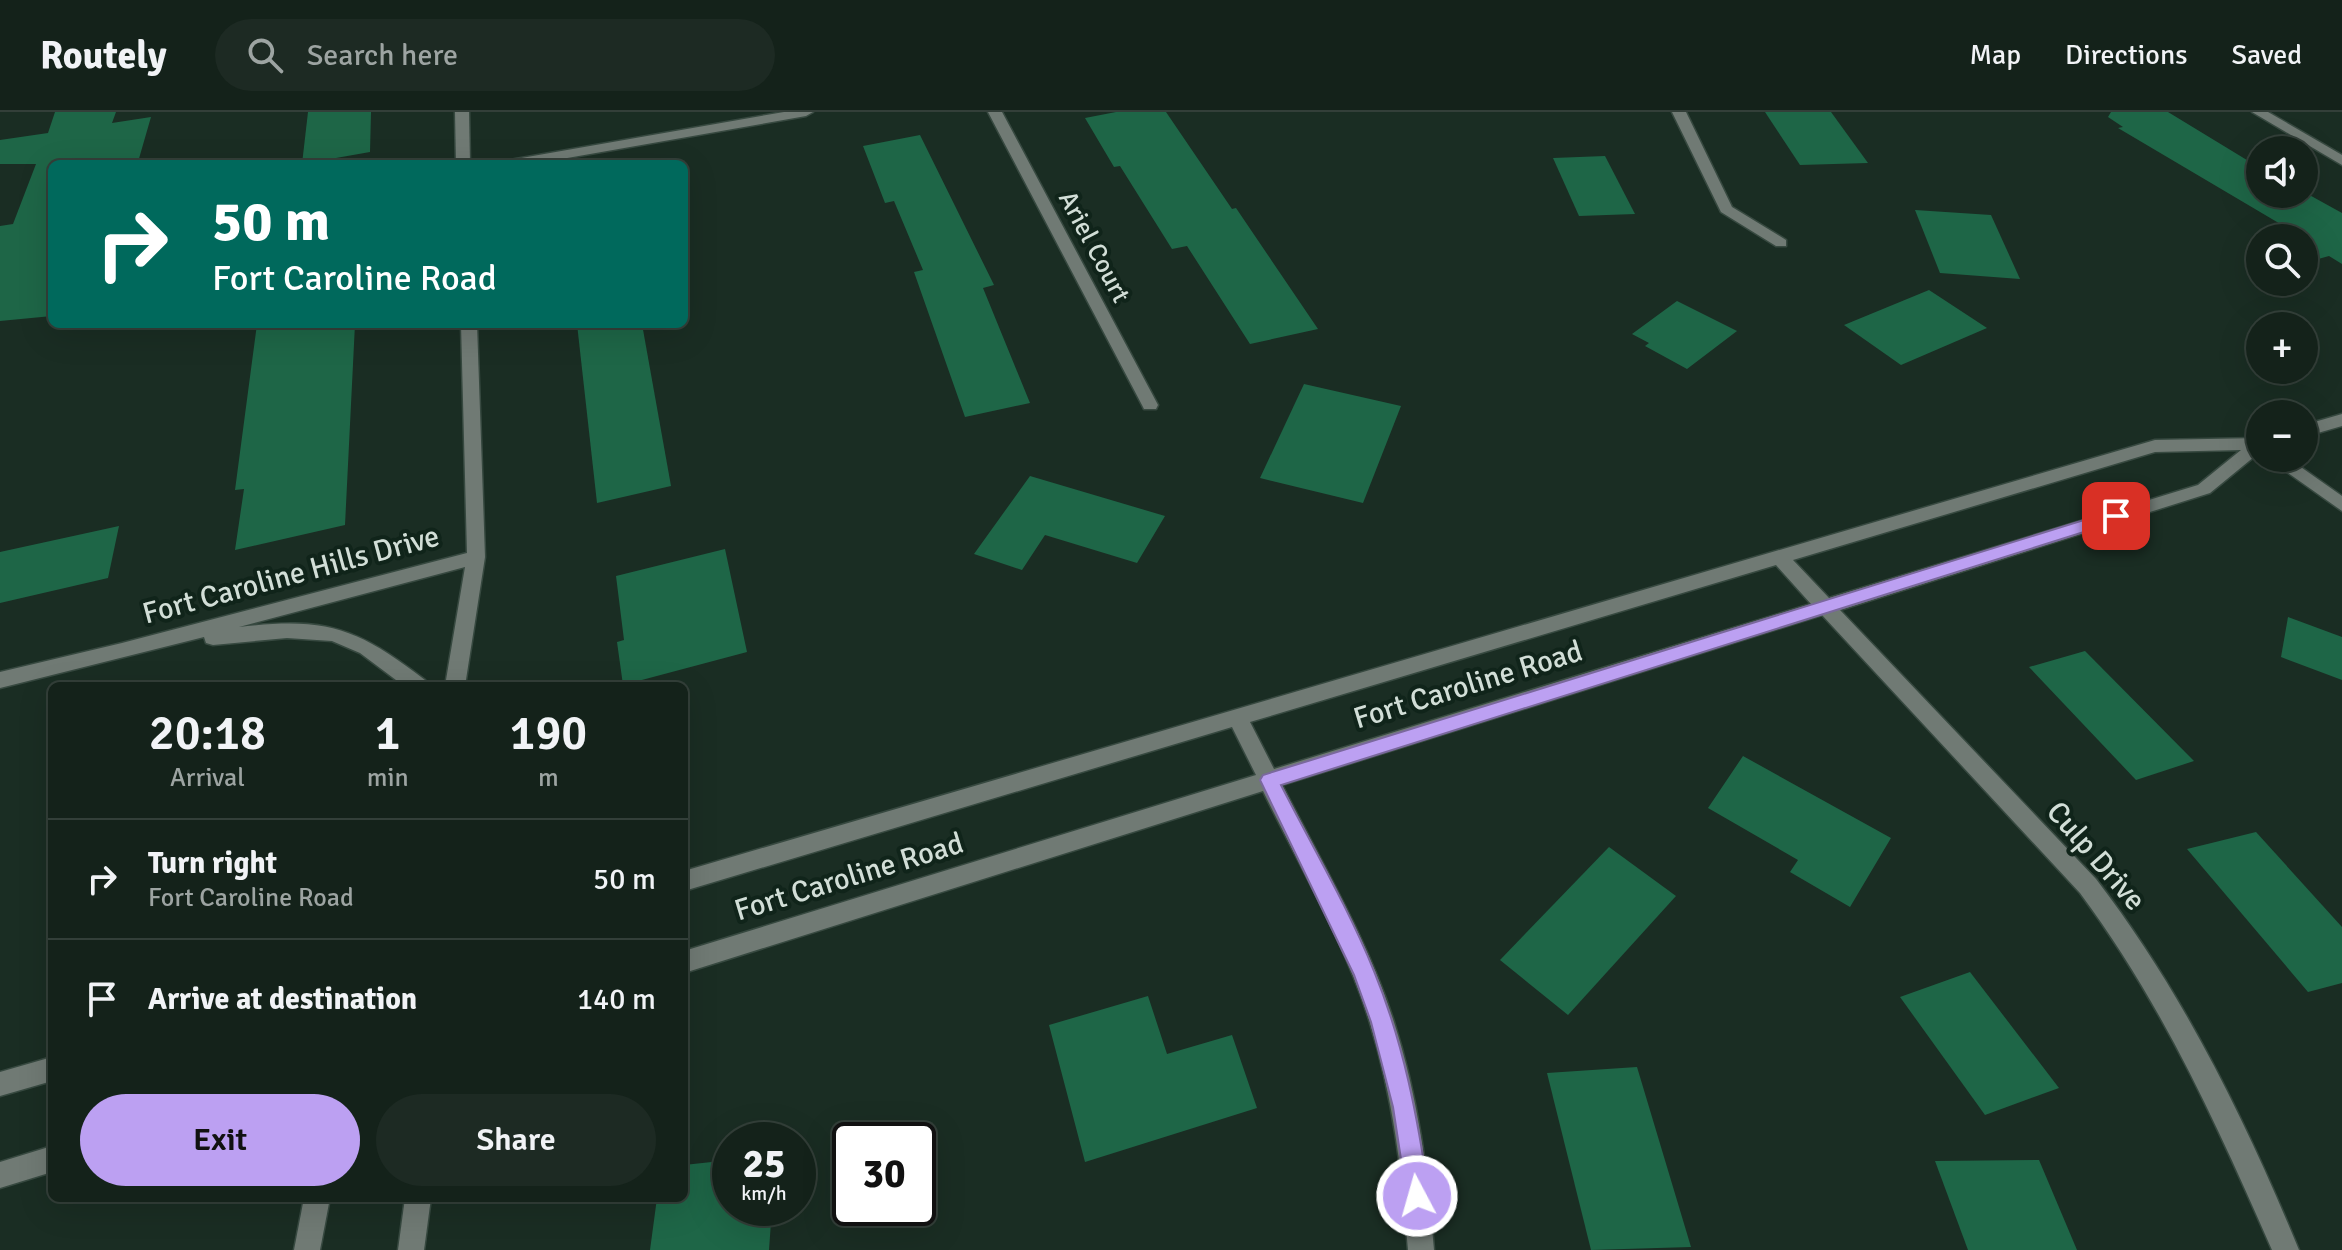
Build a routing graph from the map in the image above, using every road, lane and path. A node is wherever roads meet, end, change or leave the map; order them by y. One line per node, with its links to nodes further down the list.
1 (462, 112): 6 (street)
2 (806, 112): 7 (street)
3 (995, 112): 11 (street, Ariel Court)
4 (1679, 112): 9 (street)
5 (2259, 112): 8 (street)
6 (463, 160)
7 (533, 160)
8 (2342, 161)
9 (1781, 243)
10 (469, 328): 18 (street)
11 (1150, 405)
12 (2342, 420): 13 (street)
13 (2318, 427)
14 (2246, 445): 19 (street, Fort Caroline Road)
15 (2246, 455): 20 (street, Fort Caroline Road)
16 (2296, 472): 17 (street)
17 (2342, 505)
18 (476, 557): 21 (street, Fort Caroline Hills Drive); 24 (street)
19 (1779, 557): 20 (street, Culp Drive); 25 (street, Fort Caroline Road)
20 (1825, 607): 26 (street, Fort Caroline Road); 38 (street, Culp Drive)
21 (122, 651): 22 (street, Fort Caroline Hills Drive); 23 (street, Fort Caroline Hills Drive)
22 (0, 680)
23 (413, 682)
24 (456, 682)
25 (1238, 718): 26 (street); 27 (street, Fort Caroline Road)
26 (1269, 780): 28 (street, Fort Caroline Road); 37 (street)
27 (688, 880)
28 (688, 961)
29 (48, 1070): 30 (street)
30 (0, 1084)
31 (48, 1160): 32 (street)
32 (0, 1175)
33 (316, 1202): 35 (street)
34 (417, 1202): 36 (street)
35 (307, 1250)
36 (411, 1250)
37 (1421, 1250)
38 (2286, 1250)

